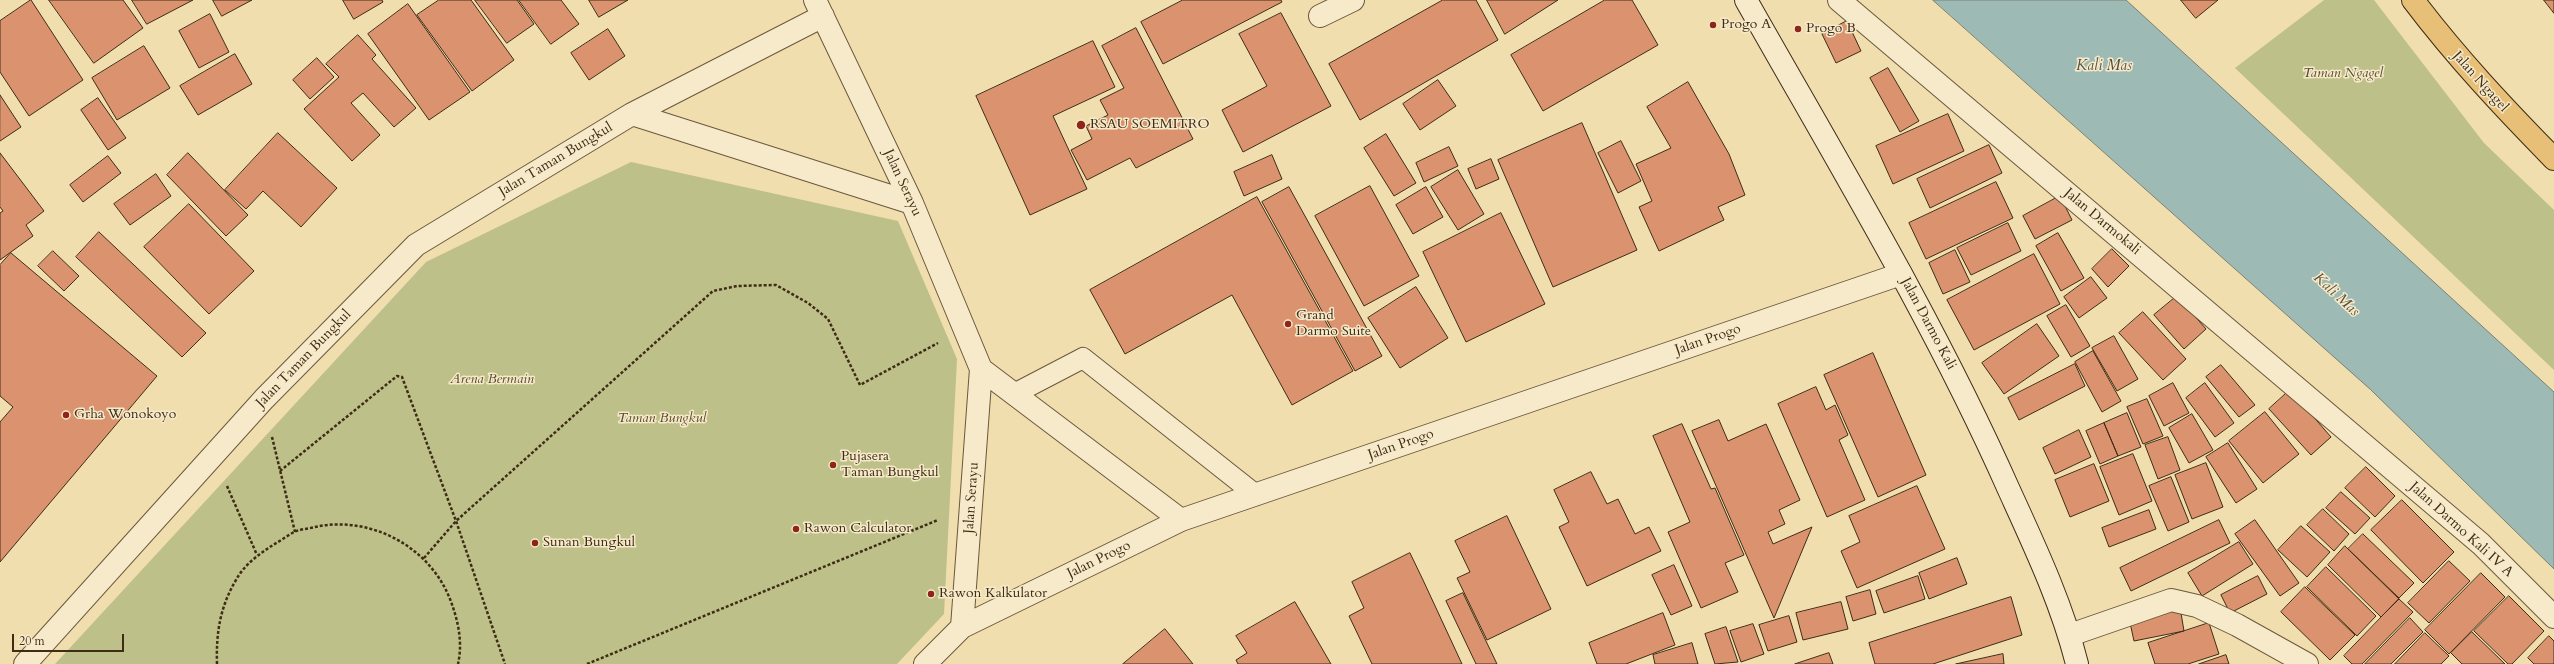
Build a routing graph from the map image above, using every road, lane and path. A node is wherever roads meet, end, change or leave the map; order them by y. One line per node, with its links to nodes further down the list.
1 (1353, 0): 6 (street)
2 (1746, 0): 10 (street, Jalan Darmo Kali)
3 (1839, 0): 15 (street, Jalan Darmokali)
4 (2413, 0): 8 (highway, Jalan Ngagel)
5 (819, 8): 7 (street, Jalan Taman Bungkul); 9 (street, Jalan Serayu)
6 (1320, 16)
7 (632, 114): 9 (street); 14 (street, Jalan Taman Bungkul)
8 (2554, 159)
9 (912, 203): 11 (street, Jalan Serayu)
10 (1901, 274): 18 (street, Jalan Progo); 27 (street, Jalan Darmo Kali)
11 (964, 329): 12 (street, Jalan Serayu); 21 (path)
12 (981, 369): 13 (street, Jalan Serayu); 19 (street, Jalan Serayu)
13 (1014, 394): 18 (lane); 20 (street, Jalan Serayu)
14 (264, 399): 16 (path); 17 (street, Jalan Taman Bungkul)
15 (2365, 446): 25 (street, Jalan Darmo Kali IV A)
16 (280, 471): 21 (path); 22 (path)
17 (190, 482): 23 (path); 28 (street, Jalan Taman Bungkul)
18 (1256, 495): 20 (street, Jalan Progo)
19 (971, 507): 26 (street, Jalan Serayu); 32 (path)
20 (1181, 520): 26 (street, Jalan Progo)
21 (456, 522): 24 (path); 31 (path)
22 (295, 532): 23 (path); 24 (path)
23 (257, 555): 29 (path)
24 (424, 558): 30 (path)
25 (2554, 617)
26 (962, 627): 33 (street, Jalan Progo)
27 (2070, 635): 34 (street, Jalan Darmo Kali); 35 (street)
28 (25, 664)
29 (217, 664)
30 (458, 664)
31 (505, 664)
32 (587, 664)
33 (925, 664)
34 (2077, 664)
35 (2307, 664)

